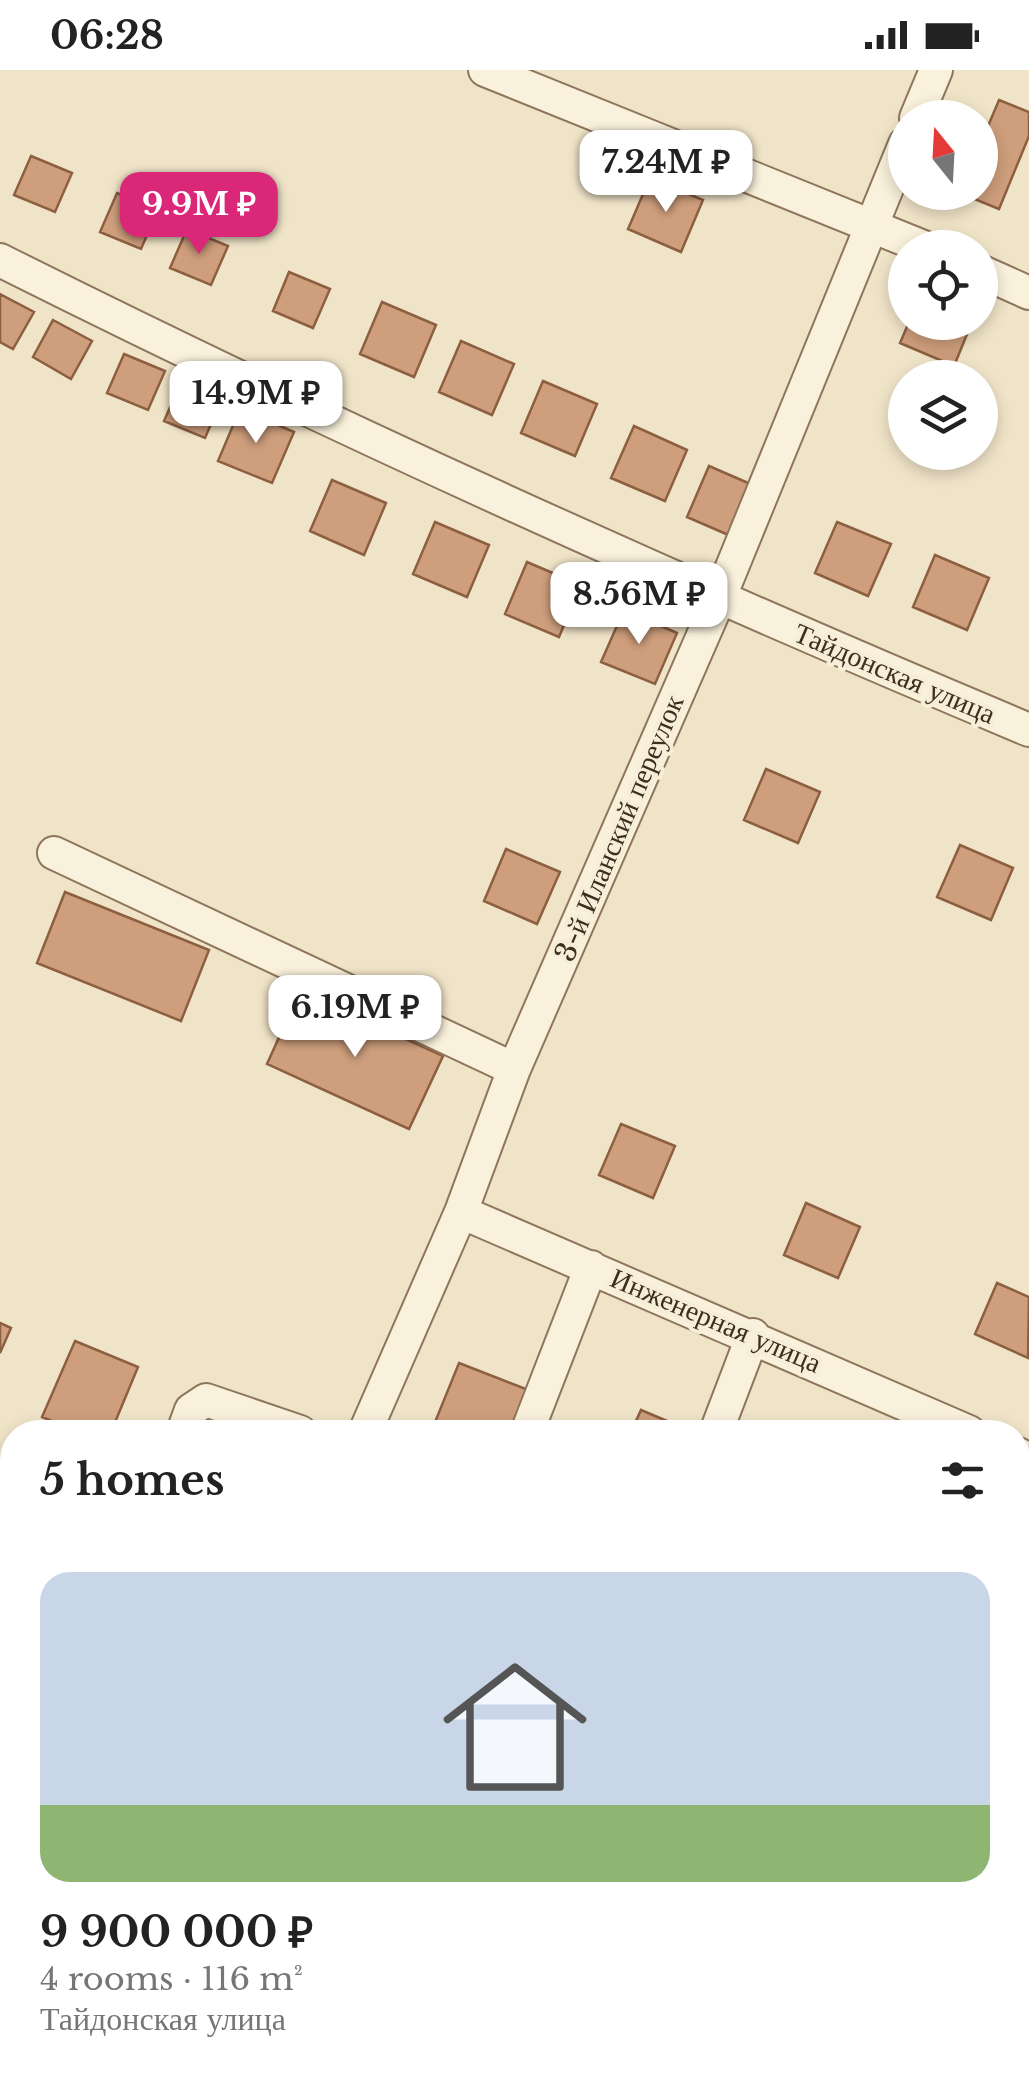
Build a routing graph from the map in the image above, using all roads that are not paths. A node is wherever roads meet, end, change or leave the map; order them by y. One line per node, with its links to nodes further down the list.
1 (485, 70): 5 (street)
2 (936, 70): 3 (street)
3 (924, 100)
4 (888, 185): 5 (street, 3-й Иланский переулок)
5 (872, 224): 6 (street); 10 (street, 3-й Иланский переулок)
6 (888, 231)
7 (0, 260): 10 (street, Тайдонская улица)
8 (998, 279): 9 (street)
9 (1029, 293)
10 (718, 599): 11 (street, Тайдонская улица); 13 (street, 3-й Иланский переулок)
11 (1029, 730)
12 (54, 853): 13 (street)
13 (514, 1069): 14 (street, 3-й Иланский переулок)
14 (461, 1212): 15 (street, Инженерная улица); 19 (street, 3-й Иланский переулок)
15 (591, 1266): 16 (street, Инженерная улица); 20 (street)
16 (754, 1335): 21 (street); 22 (street, Инженерная улица)
17 (187, 1420): 18 (street)
18 (265, 1420)
19 (370, 1420)
20 (533, 1420)
21 (721, 1420)
22 (942, 1420)

